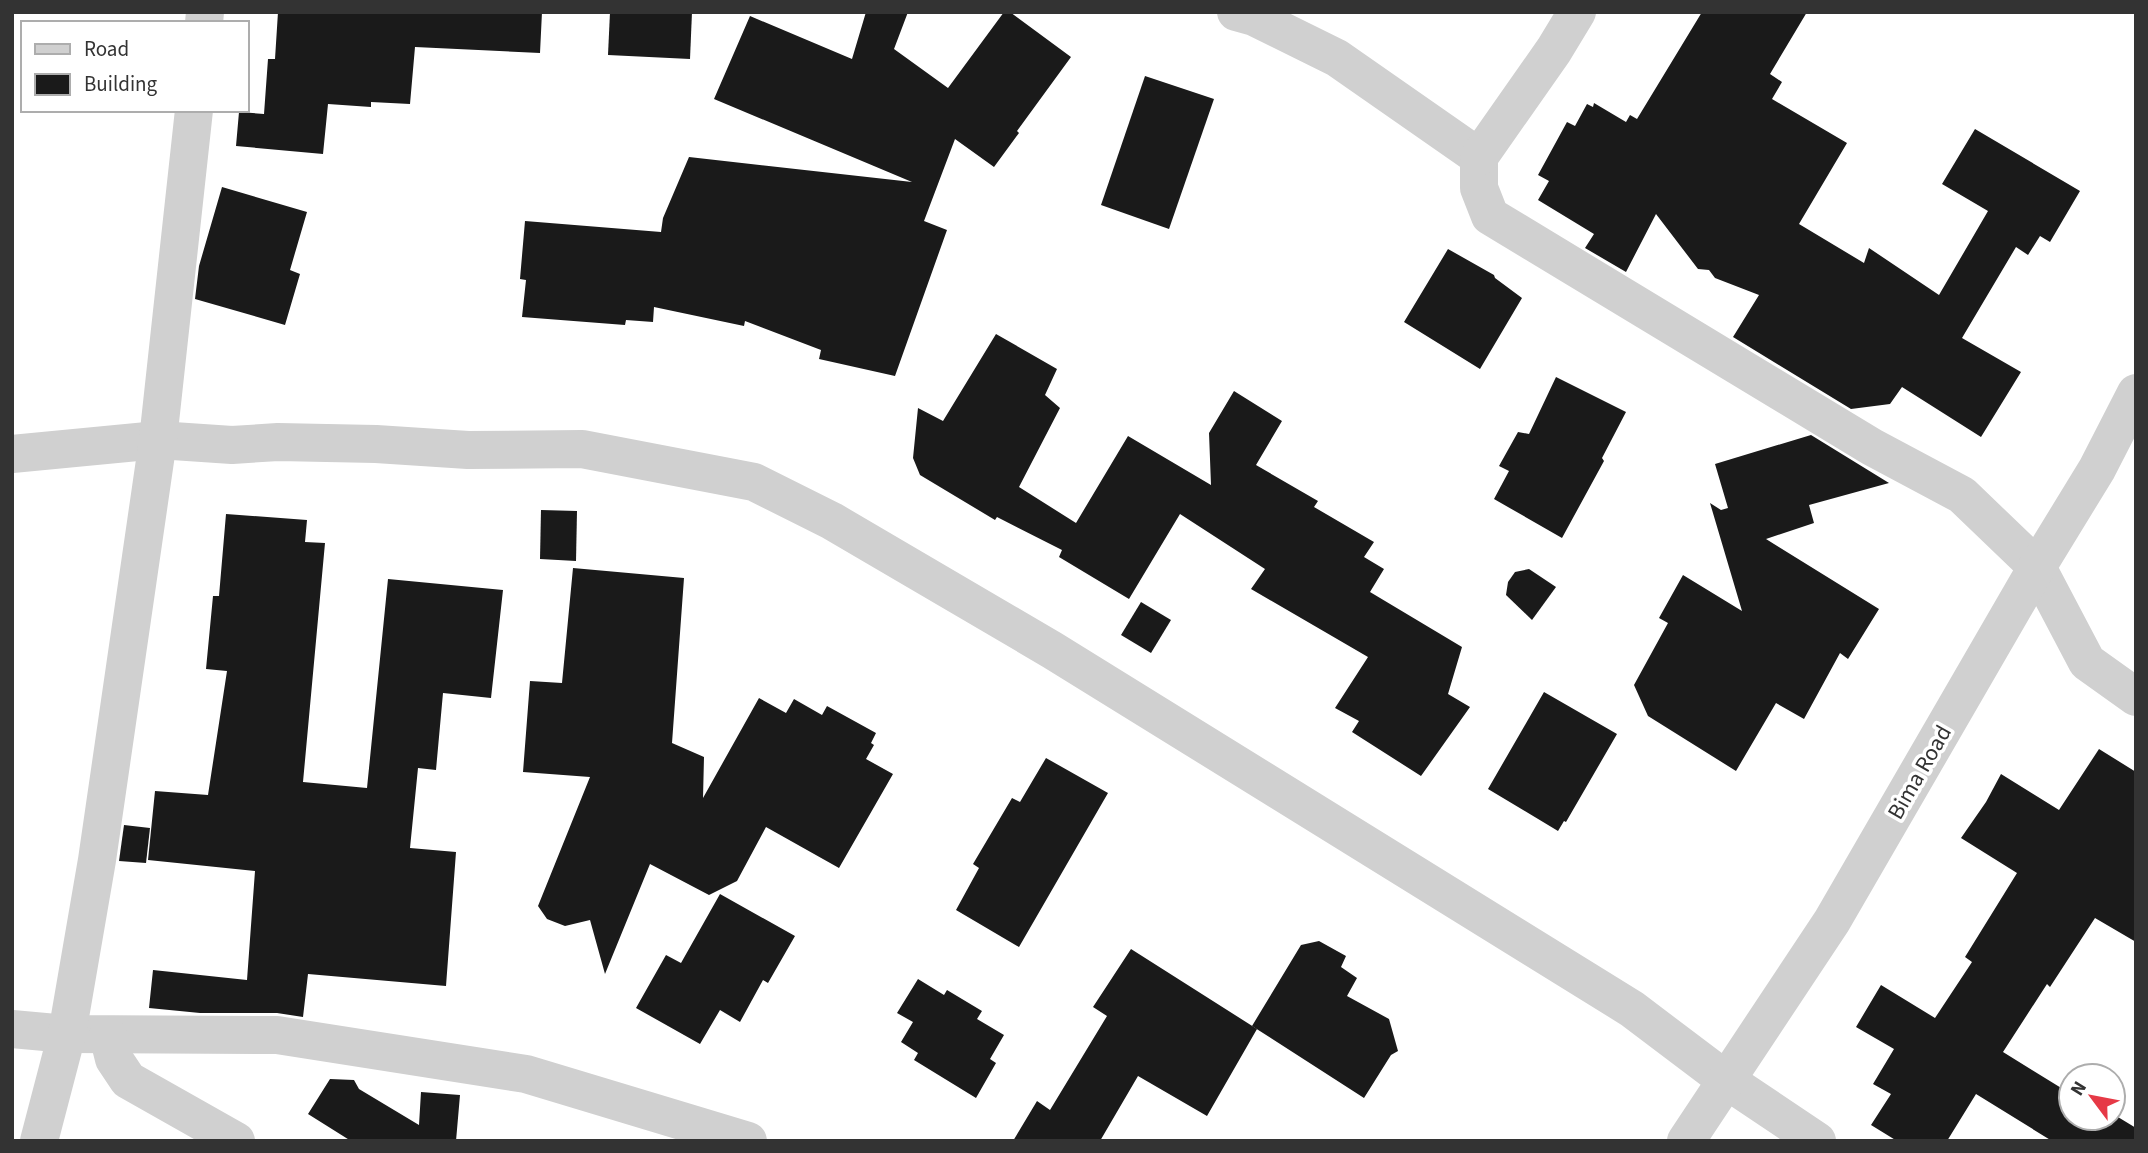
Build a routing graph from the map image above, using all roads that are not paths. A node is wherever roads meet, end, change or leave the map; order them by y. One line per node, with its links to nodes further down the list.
1 (1236, 12): 4 (street)
2 (1577, 12): 4 (street)
3 (194, 112): 6 (street)
4 (1479, 158): 8 (street)
5 (2136, 393): 8 (street, Bima Road)
6 (158, 440): 7 (street); 11 (street); 13 (street)
7 (12, 454)
8 (2037, 567): 9 (street); 13 (street, Bima Road)
9 (2136, 697)
10 (12, 1029): 11 (street)
11 (67, 1034): 12 (street); 14 (street)
12 (108, 1035): 15 (street); 16 (street)
13 (1726, 1080): 17 (street, Bima Road); 18 (street)
14 (39, 1141)
15 (236, 1141)
16 (748, 1141)
17 (1686, 1141)
18 (1817, 1141)

